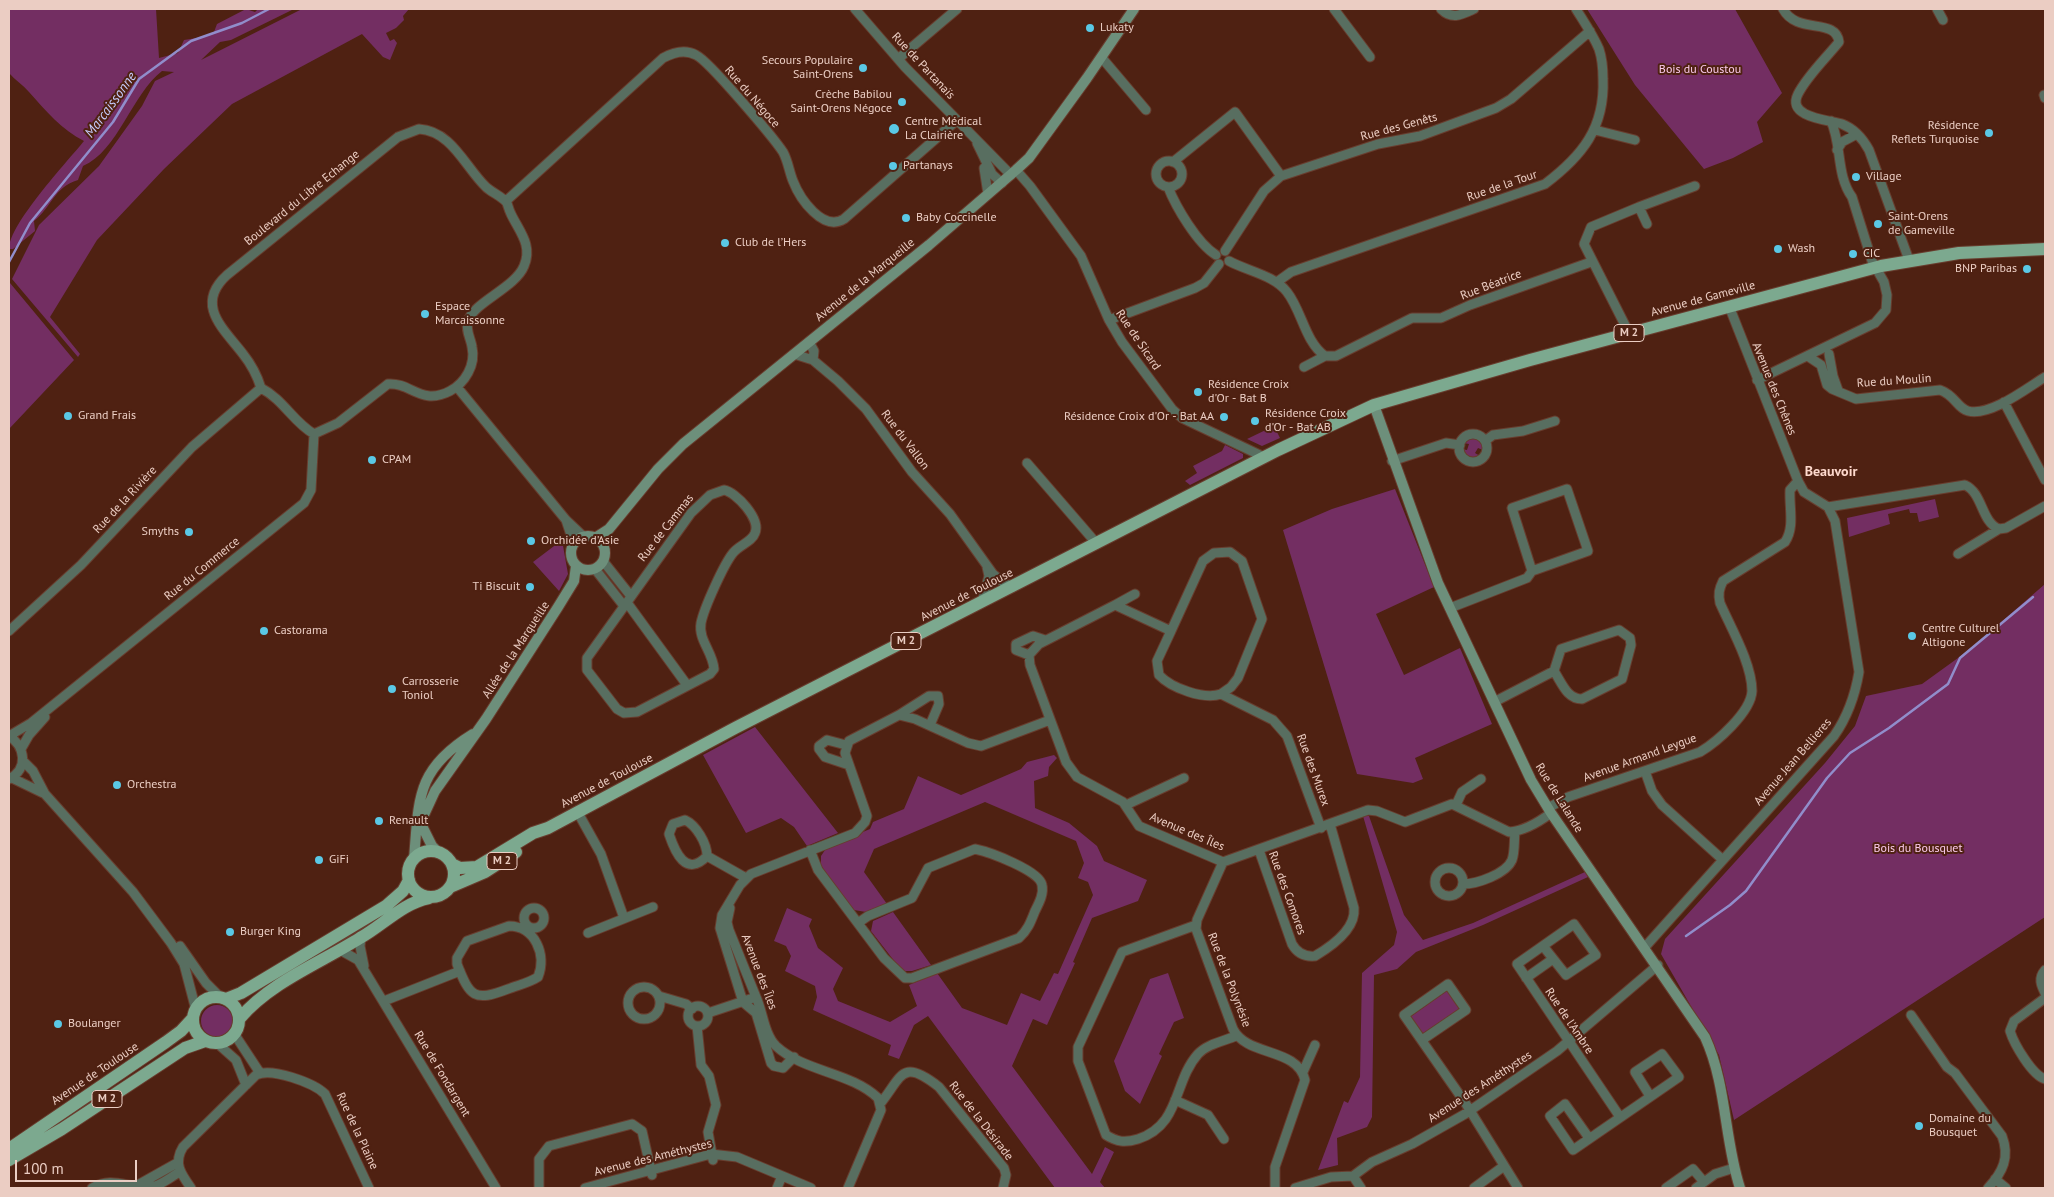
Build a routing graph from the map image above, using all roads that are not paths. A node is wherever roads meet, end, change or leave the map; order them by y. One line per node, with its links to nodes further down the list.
1 (855, 9): 14 (street, Rue de Partanaïs)
2 (957, 9): 14 (street)
3 (1134, 9): 13 (street, Avenue de la Marqueille)
4 (1334, 9): 12 (street)
5 (1441, 9): 6 (street)
6 (1474, 9)
7 (1576, 9): 11 (street, Rue de la Tour)
8 (1783, 9): 17 (street)
9 (1937, 9): 10 (street)
10 (1943, 20)
11 (1590, 31): 18 (street, Rue de la Tour); 26 (street, Rue des Genêts)
12 (1370, 57)
13 (1102, 58): 15 (street); 25 (street, Avenue de la Marqueille)
14 (898, 59): 16 (street, Rue de Partanaïs)
15 (1146, 110)
16 (957, 120): 20 (street, Rue de Partanaïs); 31 (street, Rue du Négoce)
17 (1831, 121): 19 (street); 23 (street)
18 (1596, 130): 21 (street); 41 (street, Rue de la Tour)
19 (1857, 134): 23 (street); 37 (street)
20 (975, 138): 22 (street, Rue de Partanaïs); 25 (street, Rue de Partanaïs)
21 (1635, 140)
22 (979, 148): 27 (street, Rue de Partanaïs); 30 (street, Rue de Partanaïs)
23 (1837, 150): 40 (street)
24 (1173, 162): 26 (street); 29 (street); 29 (street)
25 (1013, 172): 27 (street, Avenue de la Marqueille); 43 (street, Rue de Sicard)
26 (1281, 176): 35 (street, Rue des Genêts)
27 (1002, 183): 30 (street, Avenue de la Marqueille)
28 (1695, 186): 32 (street)
29 (1168, 187): 36 (street)
30 (988, 194): 45 (street, Avenue de la Marqueille)
31 (506, 201): 56 (street, Boulevard du Libre Echange); 57 (street, Boulevard du Libre Echange)
32 (1639, 207): 33 (street); 39 (street)
33 (1647, 224)
34 (2045, 249): 37 (main road, Avenue de Gameville / M 2)
35 (1225, 251): 36 (street); 38 (street)
36 (1218, 259): 38 (street); 43 (street)
37 (1910, 260): 40 (main road, Avenue de Gameville / M 2)
38 (1229, 261): 41 (street)
39 (1591, 262): 44 (street); 49 (street, Rue Béatrice)
40 (1875, 267): 42 (main road, Avenue de Gameville / M 2); 46 (street)
41 (1277, 282): 49 (street)
42 (1729, 306): 44 (main road, Avenue de Gameville / M 2); 55 (street, Avenue des Chênes)
43 (1109, 320): 65 (street, Rue de Sicard)
44 (1629, 333): 60 (main road, Avenue de Gameville / M 2)
45 (809, 342): 47 (street, Avenue de la Marqueille); 51 (street)
46 (1836, 343): 48 (street); 50 (street)
47 (794, 354): 51 (street, Rue du Vallon); 75 (street, Avenue de la Marqueille)
48 (1829, 354): 52 (street); 58 (street)
49 (1325, 356): 53 (street, Rue Béatrice)
50 (1809, 357): 52 (street); 55 (street)
51 (813, 360): 84 (street, Rue du Vallon)
52 (1821, 365): 58 (street)
53 (1304, 367)
54 (2045, 377): 59 (street)
55 (1757, 380): 69 (street, Avenue des Chênes)
56 (457, 386): 62 (street); 74 (street)
57 (261, 388): 62 (street); 93 (street, Rue de la Rivière)
58 (1838, 390): 59 (street, Rue du Moulin)
59 (2004, 402): 68 (street)
60 (1374, 405): 65 (main road, Avenue de Toulouse / M 2); 66 (street, Rue de Lalande)
61 (1555, 421): 63 (street)
62 (314, 434): 100 (street, Rue du Commerce)
63 (1486, 441): 64 (street); 64 (street)
64 (1460, 445): 66 (street)
65 (1264, 457): 80 (main road, Avenue de Toulouse / M 2)
66 (1392, 461): 92 (street, Rue de Lalande)
67 (1027, 463): 80 (street)
68 (2045, 480)
69 (1798, 481): 70 (street); 71 (street)
70 (1804, 492): 71 (street); 72 (street)
71 (1789, 501): 111 (street, Avenue Armand Leygue)
72 (1828, 506): 76 (street); 128 (street, Avenue Jean Bellieres)
73 (2045, 506): 76 (street)
74 (566, 520): 77 (street); 79 (street)
75 (609, 529): 78 (street, Avenue de la Marqueille); 81 (street, Avenue de la Marqueille)
76 (1999, 529): 82 (street)
77 (584, 537): 78 (street); 79 (street)
78 (595, 538): 81 (street)
79 (574, 544): 85 (street)
80 (1097, 544): 87 (main road, Avenue de Toulouse / M 2)
81 (603, 547): 83 (street)
82 (1958, 554)
83 (603, 561): 85 (street); 89 (street)
84 (987, 567): 87 (street, Rue du Vallon); 90 (street)
85 (585, 568): 89 (street); 105 (street, Allée de la Marqueille)
86 (1532, 570): 86 (street); 92 (street)
87 (1013, 587): 90 (main road, Avenue de Toulouse / M 2)
88 (1135, 594): 91 (street)
89 (627, 602): 98 (street); 98 (street); 98 (street, Rue de Cammas)
90 (982, 602): 118 (main road, Avenue de Toulouse / M 2)
91 (1115, 605): 94 (street); 95 (street)
92 (1450, 608): 101 (street, Rue de Lalande)
93 (9, 631)
94 (1171, 631): 99 (street, Rue des Murex); 99 (street)
95 (1045, 640): 96 (street); 96 (street)
96 (1030, 655): 103 (street, Avenue des Îles)
97 (1554, 671): 97 (street); 101 (street)
98 (687, 685)
99 (1221, 694): 120 (street, Rue des Murex)
100 (60, 699): 106 (street, Rue du Commerce); 108 (street, Rue du Commerce)
101 (1494, 702): 119 (street, Rue de Lalande)
102 (899, 715): 104 (street); 104 (street); 107 (street)
103 (1050, 720): 104 (street); 116 (street, Avenue des Îles)
104 (930, 725)
105 (476, 732): 125 (street, Allée de la Marqueille); 127 (street, Allée de la Marqueille)
106 (9, 736): 108 (street)
107 (846, 745): 110 (street); 110 (street)
108 (21, 749): 109 (street)
109 (23, 760): 113 (street); 115 (street)
110 (850, 765): 123 (street)
111 (1645, 771): 119 (street, Avenue Armand Leygue); 128 (street)
112 (1184, 778): 116 (street)
113 (10, 779): 115 (street)
114 (1481, 780): 117 (street)
115 (45, 794): 135 (street)
116 (1126, 805): 129 (street, Avenue des Îles)
117 (1456, 805): 120 (street, Avenue des Îles); 122 (street)
118 (577, 811): 121 (main road, Avenue de Toulouse / M 2); 138 (street)
119 (1550, 811): 122 (street); 144 (street, Rue de Lalande)
120 (1325, 826): 124 (street, Avenue des Îles); 124 (street, Rue des Comores)
121 (548, 828): 130 (main road, Avenue de Toulouse / M 2); 134 (main road, Avenue de Toulouse / M 2)
122 (1515, 832): 133 (street)
123 (810, 850): 132 (street); 139 (street)
124 (1259, 850): 129 (street, Avenue des Îles)
125 (439, 853): 127 (main road); 130 (main road)
126 (707, 856): 126 (street); 132 (street)
127 (414, 859): 131 (main road)
128 (1723, 860): 144 (street, Avenue Jean Bellieres)
129 (1223, 862): 140 (street, Rue de la Polynésie)
130 (452, 864): 134 (main road)
131 (409, 880): 136 (main road); 155 (main road)
132 (743, 881): 154 (street, Avenue des Îles); 158 (street, Avenue des Îles)
133 (1463, 884)
134 (450, 887): 136 (main road)
135 (133, 892): 155 (street); 161 (street)
136 (429, 898): 142 (main road)
137 (654, 906): 138 (street)
138 (624, 918): 141 (street)
139 (858, 923): 139 (street)
140 (1196, 925): 166 (street, Rue de la Polynésie); 178 (street)
141 (588, 933)
142 (362, 938): 145 (main road); 150 (street, Rue de Fondargent)
143 (1543, 946): 146 (street, Rue de l'Ambre); 146 (street, Rue de l'Ambre); 151 (street, Rue de l'Ambre)
144 (1645, 947): 147 (street, Rue de Lalande)
145 (340, 950): 150 (street, Rue de Fondargent); 163 (main road)
146 (1553, 959): 151 (street)
147 (1658, 966): 169 (street, Avenue des Améthystes); 189 (street, Rue de Lalande)
148 (2045, 970): 152 (street)
149 (460, 971): 149 (street); 157 (street)
150 (367, 973): 157 (street, Rue de Fondargent)
151 (1526, 978): 169 (street, Rue de l'Ambre)
152 (2045, 993)
153 (659, 996): 159 (street)
154 (756, 997): 158 (street); 172 (street, Avenue des Îles)
155 (223, 998): 161 (main road); 163 (main road)
156 (2045, 998): 175 (street)
157 (384, 1001): 201 (street, Rue de Fondargent)
158 (743, 1002): 160 (street); 172 (street, Avenue des Îles)
159 (692, 1009): 160 (street); 164 (street)
160 (708, 1013): 164 (street)
161 (194, 1014): 168 (main road); 184 (main road, Avenue de Toulouse / M 2)
162 (1911, 1015): 194 (street)
163 (240, 1018): 165 (main road)
164 (697, 1026): 185 (street)
165 (235, 1035): 170 (main road); 174 (street)
166 (1236, 1036): 173 (street, Rue de la Polynésie); 178 (street)
167 (1422, 1040): 167 (street); 180 (street)
168 (205, 1041): 170 (main road); 186 (main road, M 2)
169 (1568, 1042): 180 (street, Avenue des Améthystes); 181 (street, Rue de l'Ambre)
170 (218, 1044): 176 (street)
171 (1315, 1045): 173 (street)
172 (794, 1057): 179 (street, Avenue des Îles)
173 (1303, 1072): 208 (street)
174 (260, 1073): 176 (street); 200 (street, Rue de la Plaine)
175 (2045, 1080)
176 (246, 1085): 187 (street)
177 (1650, 1096): 177 (street); 181 (street)
178 (1175, 1100): 183 (street)
179 (880, 1104): 206 (street); 207 (street, Rue de la Désirade)
180 (1471, 1111): 188 (street); 193 (street, Avenue des Améthystes)
181 (1620, 1117): 182 (street)
182 (1589, 1138): 182 (street)
183 (1224, 1139)
184 (9, 1149)
185 (712, 1157): 191 (street, Avenue des Améthystes); 192 (street, Avenue des Améthystes)
186 (9, 1160)
187 (177, 1163): 190 (street); 197 (street)
188 (1504, 1166): 195 (street); 211 (street)
189 (1734, 1168): 196 (street); 214 (street, Rue de Lalande)
190 (180, 1172): 197 (street); 199 (street)
191 (651, 1174): 202 (street); 203 (street, Avenue des Améthystes)
192 (782, 1176): 204 (street); 205 (street, Avenue des Améthystes)
193 (1353, 1176): 209 (street); 210 (street)
194 (1995, 1180): 215 (street); 216 (street)
195 (1516, 1185): 212 (street)
196 (1700, 1185): 213 (street)
197 (136, 1186): 198 (street)
198 (92, 1188)
199 (191, 1188)
200 (370, 1188)
201 (496, 1188)
202 (539, 1188)
203 (586, 1188)
204 (777, 1188)
205 (811, 1188)
206 (848, 1188)
207 (1003, 1188)
208 (1275, 1188)
209 (1295, 1188)
210 (1361, 1188)
211 (1474, 1188)
212 (1505, 1188)
213 (1666, 1188)
214 (1740, 1188)
215 (1988, 1188)
216 (2006, 1188)

